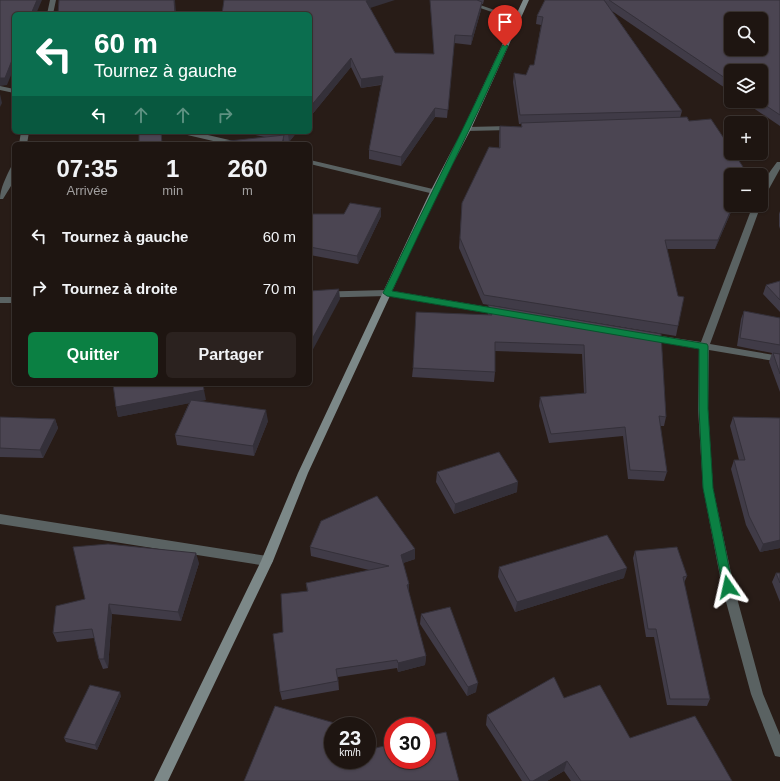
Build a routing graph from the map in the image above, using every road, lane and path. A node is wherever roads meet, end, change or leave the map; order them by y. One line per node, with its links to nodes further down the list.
1 (53, 0): 4 (street)
2 (460, 0): 5 (street)
3 (526, 0): 5 (main road)
4 (50, 12)
5 (517, 19): 9 (main road)
6 (0, 88): 7 (street)
7 (12, 91)
8 (522, 128): 9 (street)
9 (468, 129): 16 (main road)
10 (194, 134): 11 (street)
11 (227, 142)
12 (312, 162): 16 (street)
13 (780, 164): 15 (street)
14 (12, 176): 17 (street)
15 (768, 181)
16 (434, 192): 19 (main road)
17 (0, 197)
18 (754, 212): 25 (street)
19 (387, 293): 20 (street); 23 (street); 28 (main road)
20 (312, 295)
21 (0, 300): 22 (street)
22 (12, 300)
23 (510, 314)
24 (642, 336): 25 (street)
25 (704, 346): 26 (street); 29 (street)
26 (780, 359)
27 (0, 519): 28 (street)
28 (267, 561): 30 (main road)
29 (780, 751)
30 (161, 781)

